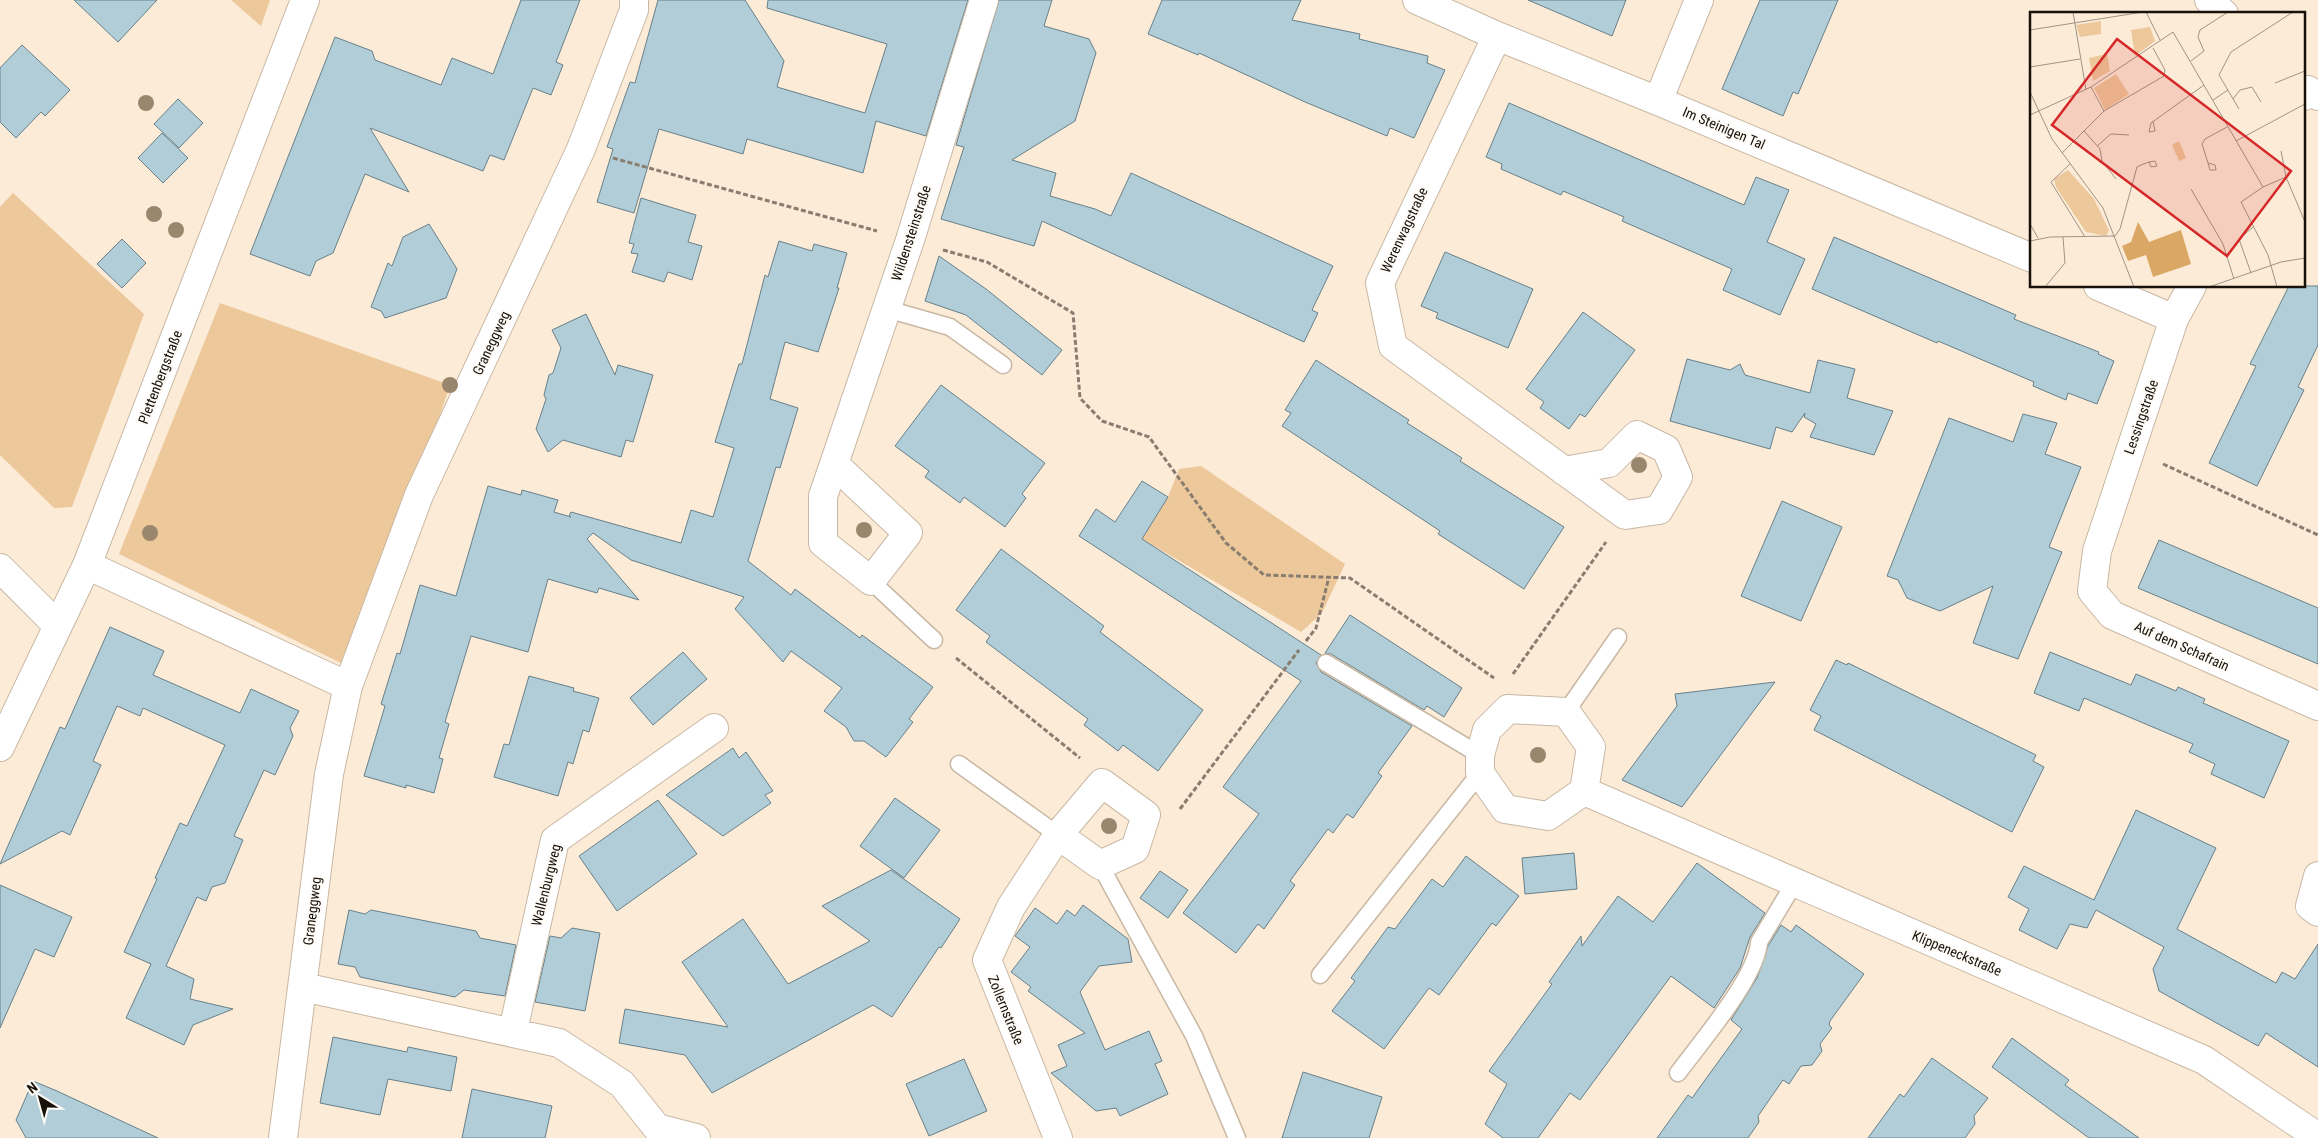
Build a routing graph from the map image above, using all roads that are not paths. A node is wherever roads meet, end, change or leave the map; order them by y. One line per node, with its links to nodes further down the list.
1 (304, 0): 19 (street, Plettenbergstraße)
2 (634, 0): 26 (street, Graneggweg)
3 (984, 0): 13 (street, Wildensteinstraße)
4 (1416, 0): 8 (street, Im Steinigen Tal)
5 (1699, 0): 9 (street)
6 (2209, 0): 7 (street)
7 (2222, 12)
8 (1496, 36): 9 (street, Im Steinigen Tal); 17 (street, Werenwagstraße)
9 (1658, 100): 10 (street, Im Steinigen Tal)
10 (2030, 257)
11 (2103, 288): 14 (street)
12 (2191, 288): 14 (street, Lessingstraße)
13 (886, 309): 15 (lane); 16 (street, Wildensteinstraße)
14 (2174, 319): 18 (street, Lessingstraße)
15 (1003, 365)
16 (834, 464): 21 (street, Wildensteinstraße); 21 (street)
17 (1564, 471): 17 (street, Werenwagstraße)
18 (2097, 551): 27 (street, Auf dem Schafrain)
19 (87, 565): 22 (street, Plettenbergstraße); 26 (street)
20 (0, 568): 22 (street)
21 (871, 581): 24 (lane)
22 (58, 626): 30 (street, Plettenbergstraße)
23 (1618, 637): 28 (lane)
24 (934, 640)
25 (1326, 663): 32 (lane)
26 (348, 686): 40 (street, Graneggweg)
27 (2318, 706)
28 (1566, 712): 32 (street); 33 (street)
29 (714, 728): 41 (street, Wallenburgweg)
30 (0, 747)
31 (959, 764): 34 (lane)
32 (1480, 764): 33 (street); 39 (lane)
33 (1584, 791): 37 (street, Klippeneckstraße)
34 (1058, 834): 35 (street); 35 (street, Zollernstraße); 46 (street, Zollernstraße)
35 (1100, 866): 47 (lane)
36 (2318, 876): 38 (street)
37 (1795, 882): 42 (lane); 43 (street, Klippeneckstraße)
38 (2318, 912)
39 (1320, 976)
40 (303, 987): 41 (street); 44 (street, Graneggweg)
41 (513, 1031): 45 (street)
42 (1678, 1073)
43 (2307, 1135)
44 (283, 1138)
45 (696, 1138)
46 (1058, 1138)
47 (1237, 1138)

